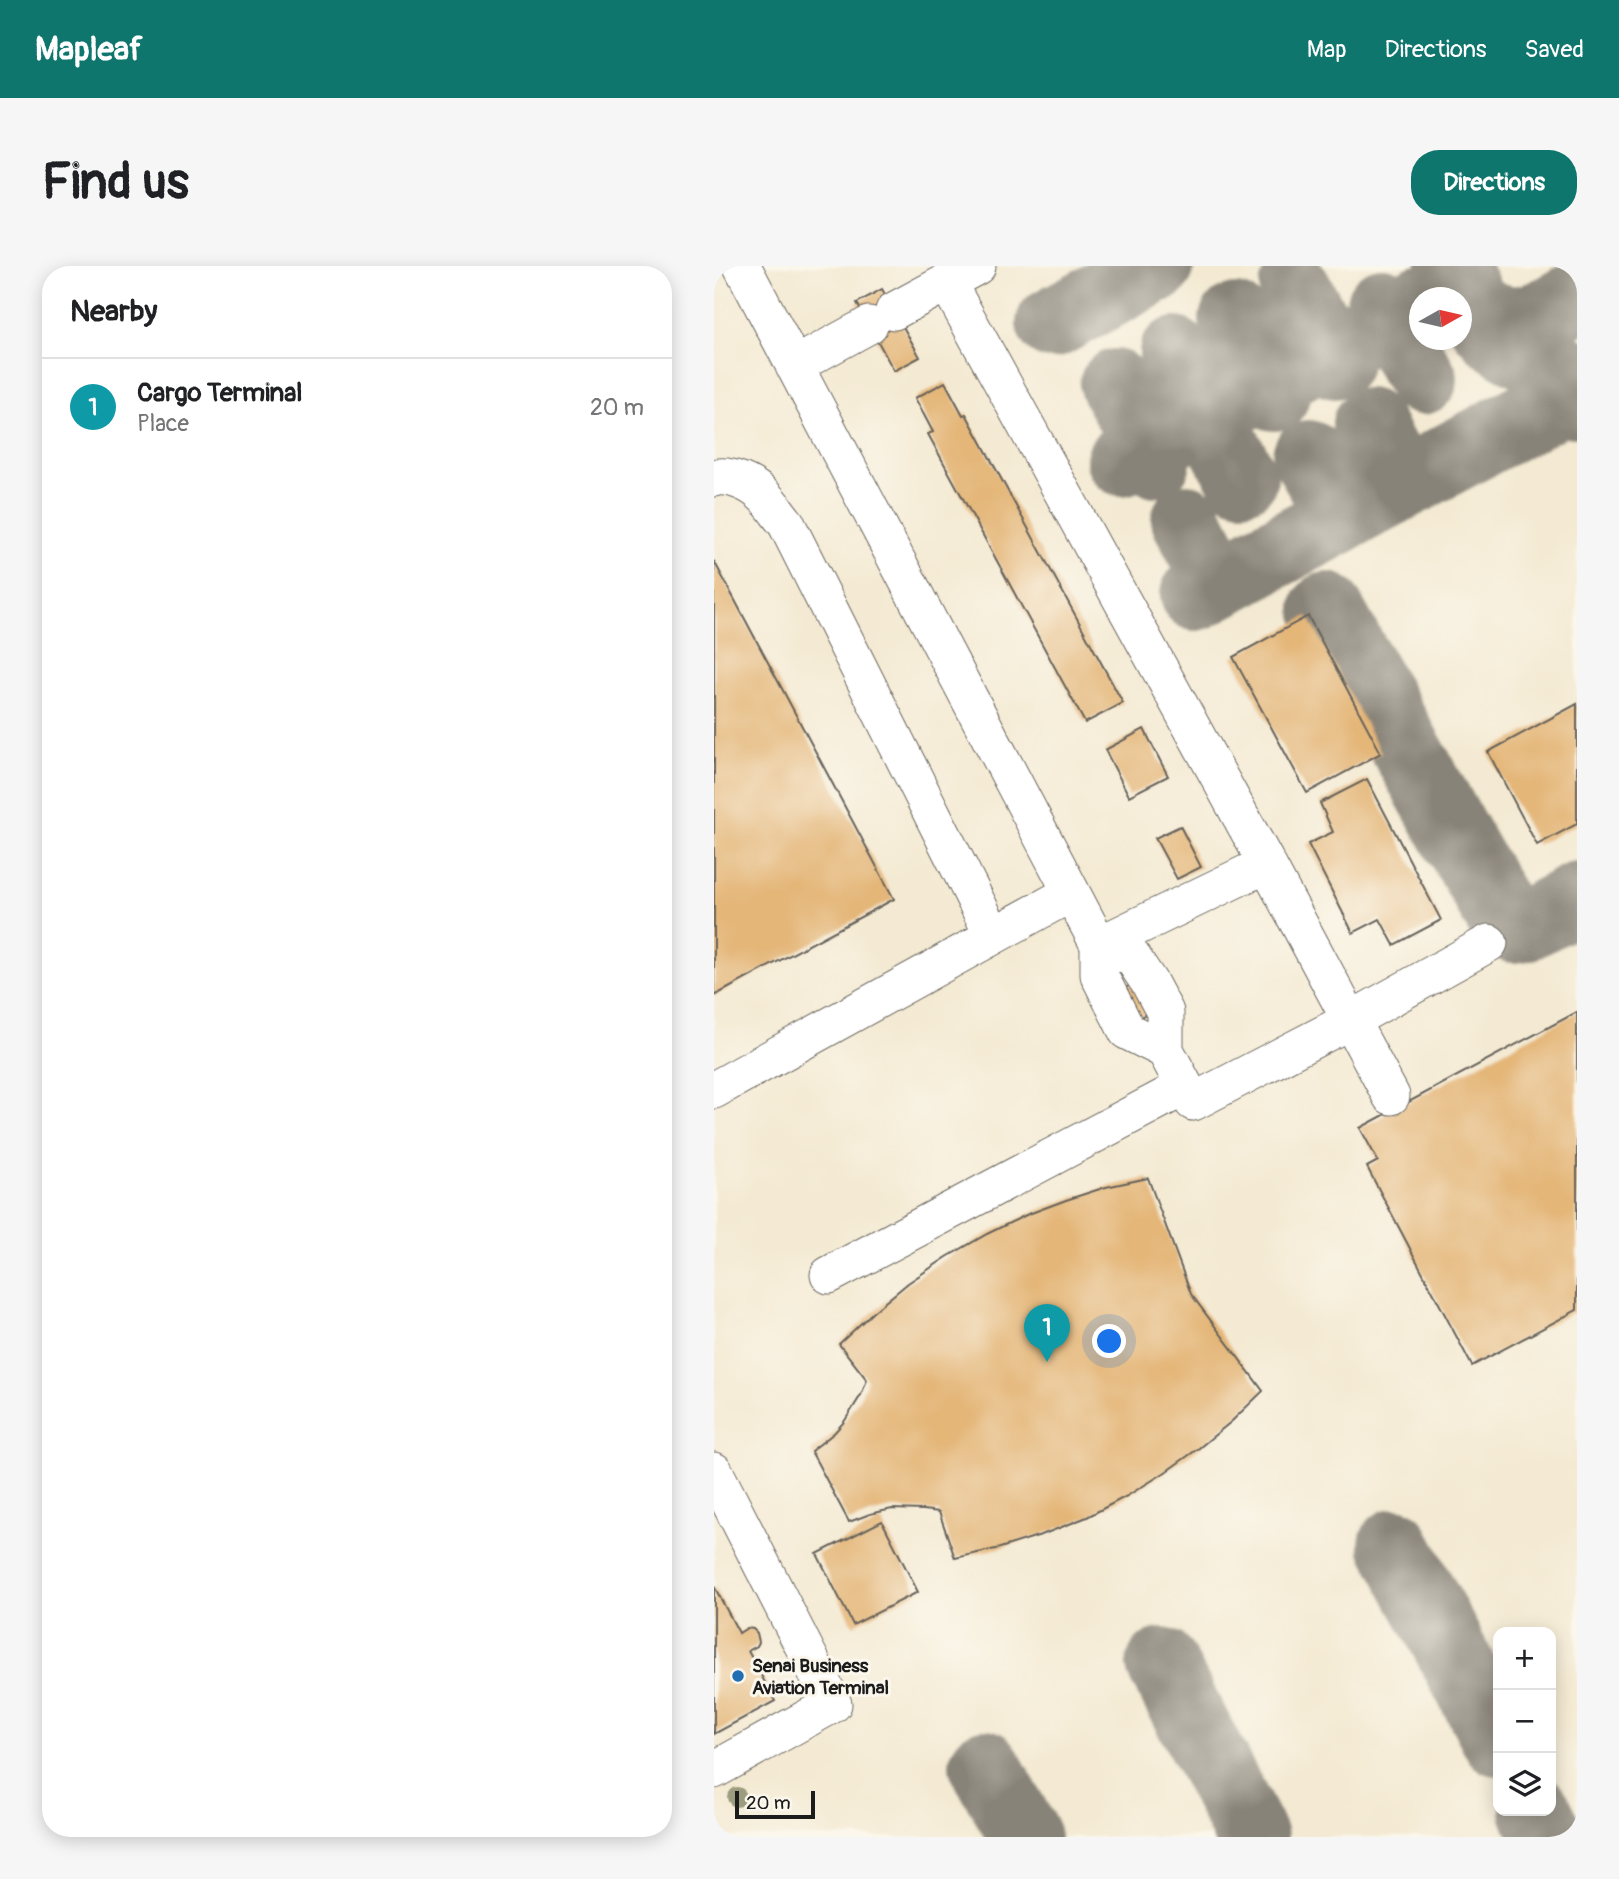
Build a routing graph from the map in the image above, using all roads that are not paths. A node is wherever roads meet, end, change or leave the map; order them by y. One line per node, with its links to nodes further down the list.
1 (742, 266): 3 (lane)
2 (962, 274): 3 (lane); 5 (lane)
3 (794, 366): 6 (lane)
4 (714, 478): 7 (lane)
5 (1268, 866): 9 (lane); 10 (lane)
6 (1071, 893): 7 (lane); 9 (lane)
7 (993, 935): 12 (lane)
8 (1489, 943): 10 (lane)
9 (1099, 945): 11 (lane)
10 (1351, 1020): 11 (lane); 13 (lane)
11 (1184, 1087): 14 (lane)
12 (714, 1090)
13 (1391, 1096)
14 (829, 1275)
15 (714, 1471): 16 (lane)
16 (727, 1527): 17 (lane)
17 (714, 1770)

